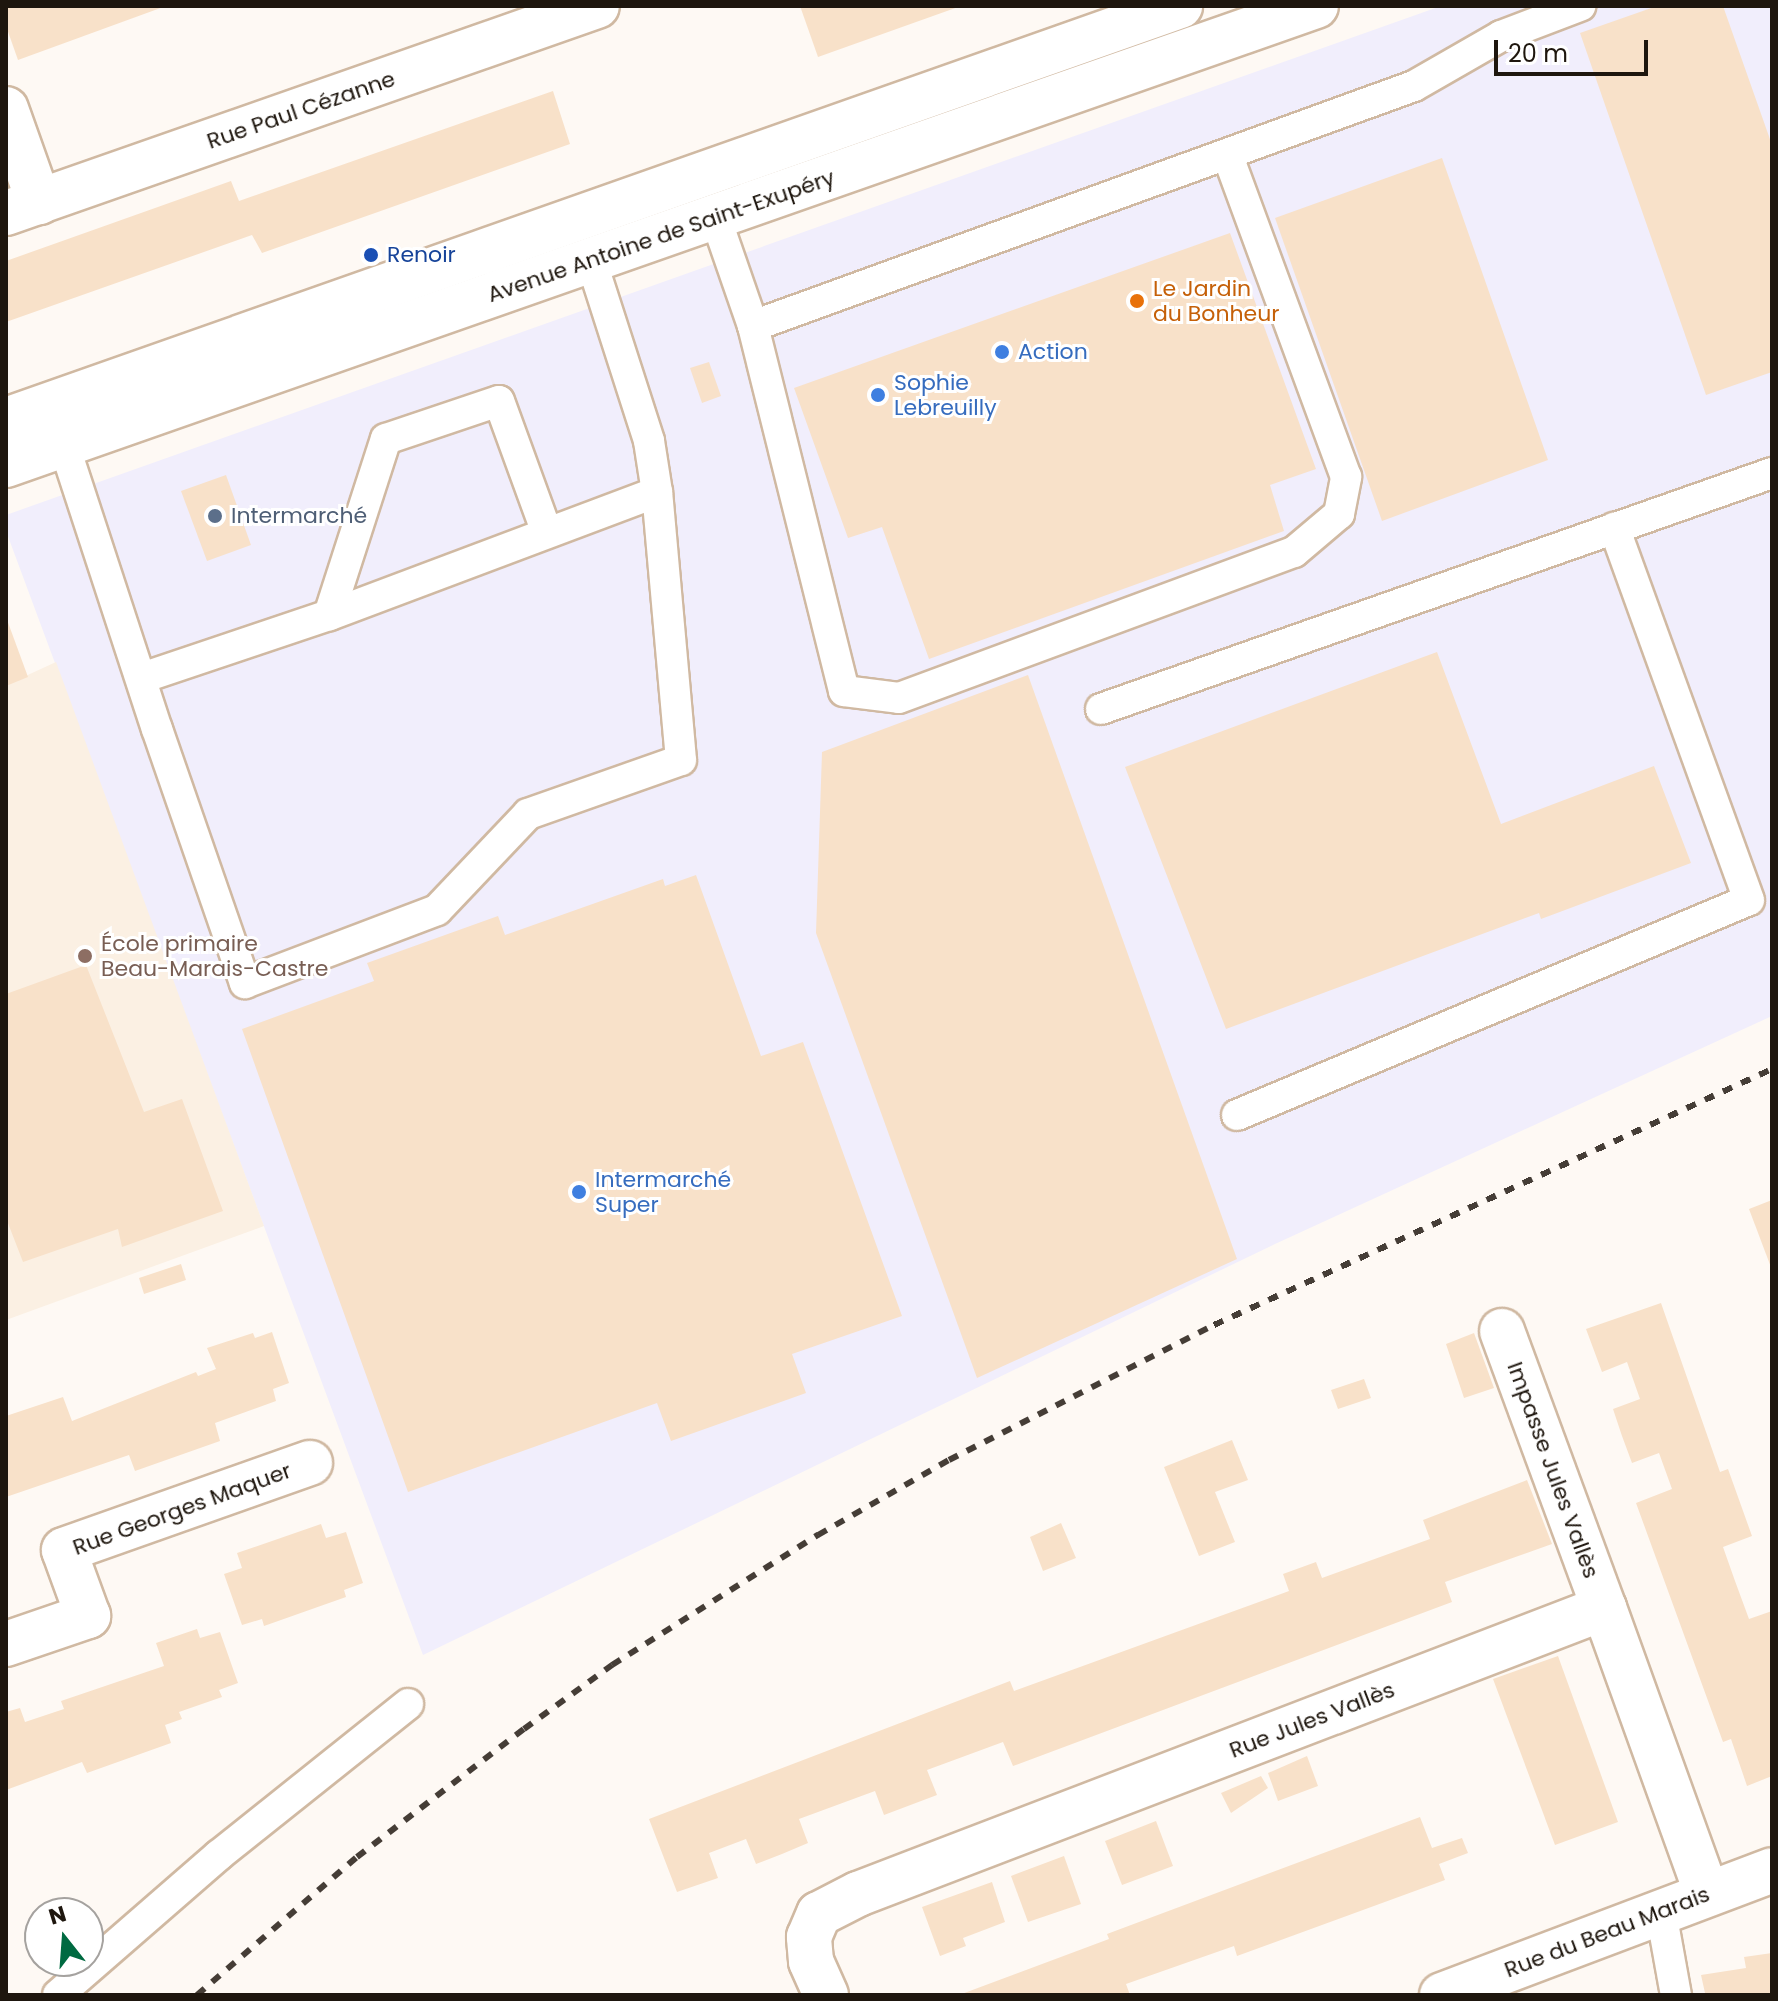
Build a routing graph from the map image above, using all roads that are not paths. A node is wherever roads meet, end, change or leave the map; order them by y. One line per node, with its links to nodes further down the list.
1 (597, 6): 7 (street, Rue Paul Cézanne)
2 (1180, 6): 11 (street, Avenue Antoine de Saint-Exupéry)
3 (1316, 6): 8 (street, Avenue Antoine de Saint-Exupéry)
4 (1580, 6): 6 (lane)
5 (6, 109): 7 (street)
6 (1227, 154): 10 (lane); 10 (lane)
7 (22, 208)
8 (715, 216): 9 (street, Avenue Antoine de Saint-Exupéry); 10 (lane)
9 (591, 260): 12 (street, Avenue Antoine de Saint-Exupéry); 15 (lane)
10 (753, 326)
11 (6, 420)
12 (64, 445): 13 (street, Avenue Antoine de Saint-Exupéry); 19 (lane)
13 (6, 465)
14 (1772, 473): 16 (lane)
15 (657, 492): 17 (lane); 19 (lane)
16 (1614, 528): 20 (lane); 21 (lane)
17 (547, 533): 18 (lane); 18 (lane)
18 (329, 615): 19 (lane)
19 (142, 678)
20 (1101, 709)
21 (1761, 895): 22 (lane)
22 (1237, 1115)
23 (1502, 1331): 25 (street, Impasse Jules Vallès)
24 (310, 1463): 26 (street, Rue Georges Maquer)
25 (1604, 1608): 29 (street); 32 (street, Rue Jules Vallès)
26 (6, 1644)
27 (408, 1704): 31 (lane)
28 (1772, 1870): 29 (street, Rue du Beau Marais)
29 (1707, 1894): 30 (street, Rue du Beau Marais)
30 (1661, 1912): 33 (street, Rue du Beau Marais); 34 (lane)
31 (58, 1995)
32 (826, 1995)
33 (1442, 1995)
34 (1676, 1995)

